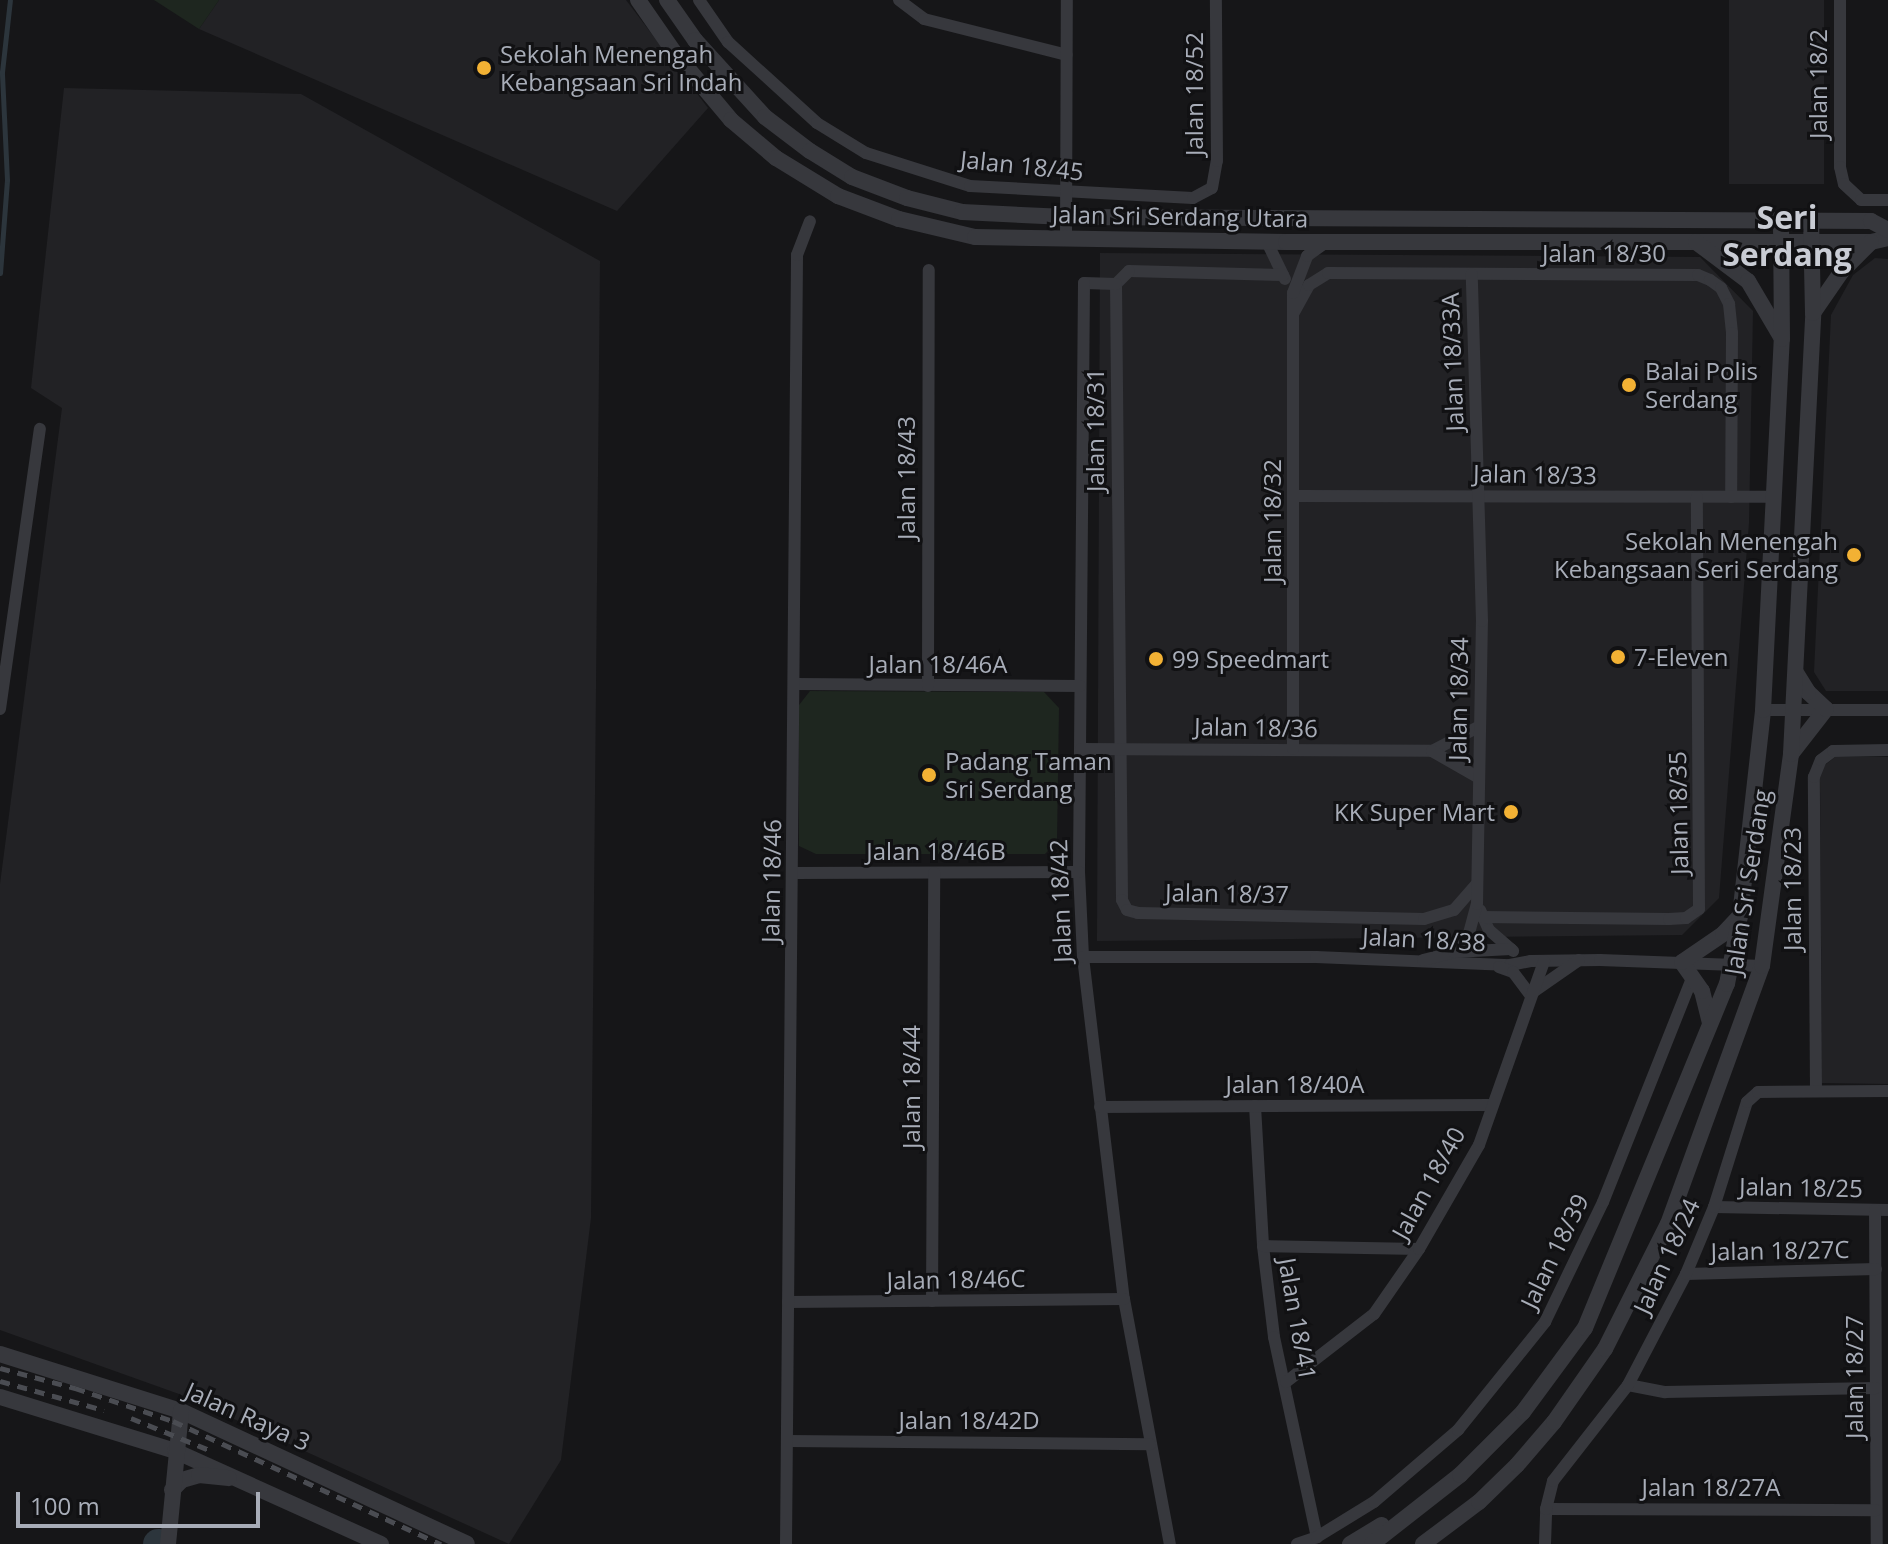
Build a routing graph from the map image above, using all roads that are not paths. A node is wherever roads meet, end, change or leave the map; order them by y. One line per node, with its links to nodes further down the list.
1 (638, 0): 17 (street, Jalan Sri Serdang Utara)
2 (667, 0): 12 (street, Jalan Sri Serdang Utara)
3 (699, 0): 10 (street, Jalan 18/45)
4 (899, 0): 8 (street)
5 (1067, 0): 8 (street)
6 (1216, 0): 9 (street, Jalan 18/52)
7 (1840, 0): 11 (street, Jalan 18/2)
8 (1067, 55): 10 (street)
9 (1212, 188): 10 (street, Jalan 18/45)
10 (1066, 193): 12 (street)
11 (1888, 200)
12 (1066, 217): 14 (street, Jalan Sri Serdang Utara); 17 (street)
13 (810, 221): 39 (street, Jalan 18/46)
14 (1781, 221): 15 (street, Jalan Sri Serdang Utara); 22 (street, Jalan Sri Serdang)
15 (1811, 221): 16 (street, Jalan Sri Serdang Utara); 23 (street, Jalan Sri Serdang)
16 (1888, 230)
17 (1066, 238): 19 (street, Jalan Sri Serdang Utara)
18 (1880, 240): 23 (street, Jalan Sri Serdang Utara); 29 (street)
19 (1267, 242): 20 (street, Jalan Sri Serdang Utara); 26 (street)
20 (1326, 242): 21 (street, Jalan Sri Serdang Utara); 28 (street)
21 (1696, 242): 22 (street, Jalan Sri Serdang Utara); 31 (street)
22 (1781, 242): 23 (street, Jalan Sri Serdang Utara); 31 (street, Jalan Sri Serdang)
23 (1812, 242): 29 (street, Jalan Sri Serdang)
24 (929, 270): 40 (street, Jalan 18/43)
25 (1472, 274): 30 (street, Jalan 18/30); 33 (street, Jalan 18/33A); 36 (street, Jalan 18/30)
26 (1283, 275): 27 (street); 28 (street)
27 (1116, 284): 41 (street, Jalan 18/42); 49 (street, Jalan 18/31)
28 (1293, 293): 30 (street, Jalan 18/32)
29 (1813, 313): 38 (street, Jalan Sri Serdang)
30 (1293, 314): 34 (street, Jalan 18/32)
31 (1782, 339): 37 (street, Jalan Sri Serdang)
32 (40, 429): 42 (street)
33 (1478, 495): 34 (street, Jalan 18/33); 35 (street, Jalan 18/33); 47 (street, Jalan 18/34)
34 (1295, 496): 50 (street, Jalan 18/32)
35 (1697, 497): 36 (street, Jalan 18/33); 61 (street, Jalan 18/35)
36 (1731, 497): 37 (street, Jalan 18/33)
37 (1774, 497): 45 (street, Jalan Sri Serdang)
38 (1796, 671): 43 (street, Jalan Sri Serdang); 44 (street)
39 (796, 684): 40 (street, Jalan 18/46A); 56 (street, Jalan 18/46)
40 (928, 686): 41 (street, Jalan 18/46A)
41 (1080, 686): 48 (street, Jalan 18/42)
42 (0, 709)
43 (1793, 709): 44 (street); 45 (street); 53 (street, Jalan Sri Serdang)
44 (1826, 709): 46 (street); 53 (street)
45 (1763, 710): 60 (street, Jalan Sri Serdang)
46 (1888, 710)
47 (1480, 726): 52 (street, Jalan 18/36); 54 (street, Jalan 18/34)
48 (1081, 749): 49 (street, Jalan 18/36); 55 (street, Jalan 18/42)
49 (1120, 749): 50 (street, Jalan 18/36); 58 (street, Jalan 18/37)
50 (1293, 749): 52 (street, Jalan 18/36)
51 (1888, 750): 76 (street, Jalan 18/23)
52 (1432, 751): 54 (street, Jalan 18/36)
53 (1791, 754): 72 (street, Jalan Sri Serdang)
54 (1479, 778): 58 (street, Jalan 18/34)
55 (1079, 872): 57 (street, Jalan 18/46B); 64 (street, Jalan 18/42)
56 (793, 873): 57 (street, Jalan 18/46B); 89 (street, Jalan 18/46)
57 (934, 873): 88 (street, Jalan 18/44)
58 (1477, 884): 59 (street, Jalan 18/34)
59 (1477, 904): 61 (street); 63 (street)
60 (1740, 916): 69 (street); 70 (street, Jalan Sri Serdang)
61 (1482, 917): 62 (street)
62 (1511, 949): 63 (street); 68 (street)
63 (1454, 952): 65 (street)
64 (1083, 957): 65 (street, Jalan 18/38); 80 (street, Jalan 18/42)
65 (1423, 960): 71 (street, Jalan 18/38)
66 (1579, 960): 67 (street, Jalan 18/38); 69 (street, Jalan 18/38); 74 (street)
67 (1544, 961): 68 (street, Jalan 18/38); 74 (street, Jalan 18/40)
68 (1525, 962): 71 (street, Jalan 18/38)
69 (1682, 962): 70 (street, Jalan 18/38); 73 (street)
70 (1733, 963): 72 (street, Jalan 18/38); 75 (street, Jalan Sri Serdang)
71 (1491, 965): 74 (street)
72 (1762, 966): 113 (street, Jalan Sri Serdang)
73 (1693, 976): 75 (street); 104 (street, Jalan 18/39)
74 (1532, 994): 78 (street, Jalan 18/40)
75 (1711, 1025): 99 (street, Jalan Sri Serdang)
76 (1816, 1090): 77 (street, Jalan 18/24); 81 (street, Jalan 18/24)
77 (1888, 1091)
78 (1490, 1105): 79 (street, Jalan 18/40A); 84 (street, Jalan 18/40)
79 (1255, 1106): 80 (street, Jalan 18/40A); 83 (street, Jalan 18/41)
80 (1100, 1107): 87 (street, Jalan 18/42)
81 (1714, 1207): 82 (street, Jalan 18/25); 86 (street, Jalan 18/24)
82 (1882, 1210): 85 (street, Jalan 18/27)
83 (1263, 1246): 84 (street); 91 (street, Jalan 18/41)
84 (1419, 1249): 91 (street, Jalan 18/40)
85 (1876, 1269): 86 (street, Jalan 18/27C); 93 (street, Jalan 18/27)
86 (1686, 1274): 92 (street, Jalan 18/24)
87 (1124, 1299): 88 (street, Jalan 18/46C); 97 (street, Jalan 18/42)
88 (932, 1301): 89 (street, Jalan 18/46C)
89 (788, 1302): 96 (street, Jalan 18/46)
90 (0, 1354): 95 (street, Jalan Raya 3)
91 (1286, 1382): 104 (street, Jalan 18/41)
92 (1628, 1385): 93 (street); 102 (street, Jalan 18/24)
93 (1876, 1388): 103 (street, Jalan 18/27)
94 (0, 1397): 98 (street)
95 (181, 1411): 98 (street); 107 (street, Jalan Raya 3)
96 (788, 1441): 97 (street, Jalan 18/42D); 108 (street, Jalan 18/46)
97 (1150, 1444): 109 (street, Jalan 18/42)
98 (175, 1451): 100 (street); 101 (street)
99 (1460, 1475): 111 (street); 112 (street)
100 (242, 1479): 101 (street); 106 (street)
101 (172, 1490): 105 (street)
102 (1546, 1509): 103 (street, Jalan 18/27A); 114 (street, Jalan 18/24)
103 (1876, 1510): 115 (street, Jalan 18/27)
104 (1317, 1537): 110 (street, Jalan 18/39)
105 (168, 1544)
106 (381, 1544)
107 (467, 1544)
108 (786, 1544)
109 (1170, 1544)
110 (1297, 1544)
111 (1350, 1544)
112 (1372, 1544)
113 (1423, 1544)
114 (1545, 1544)
115 (1877, 1544)

